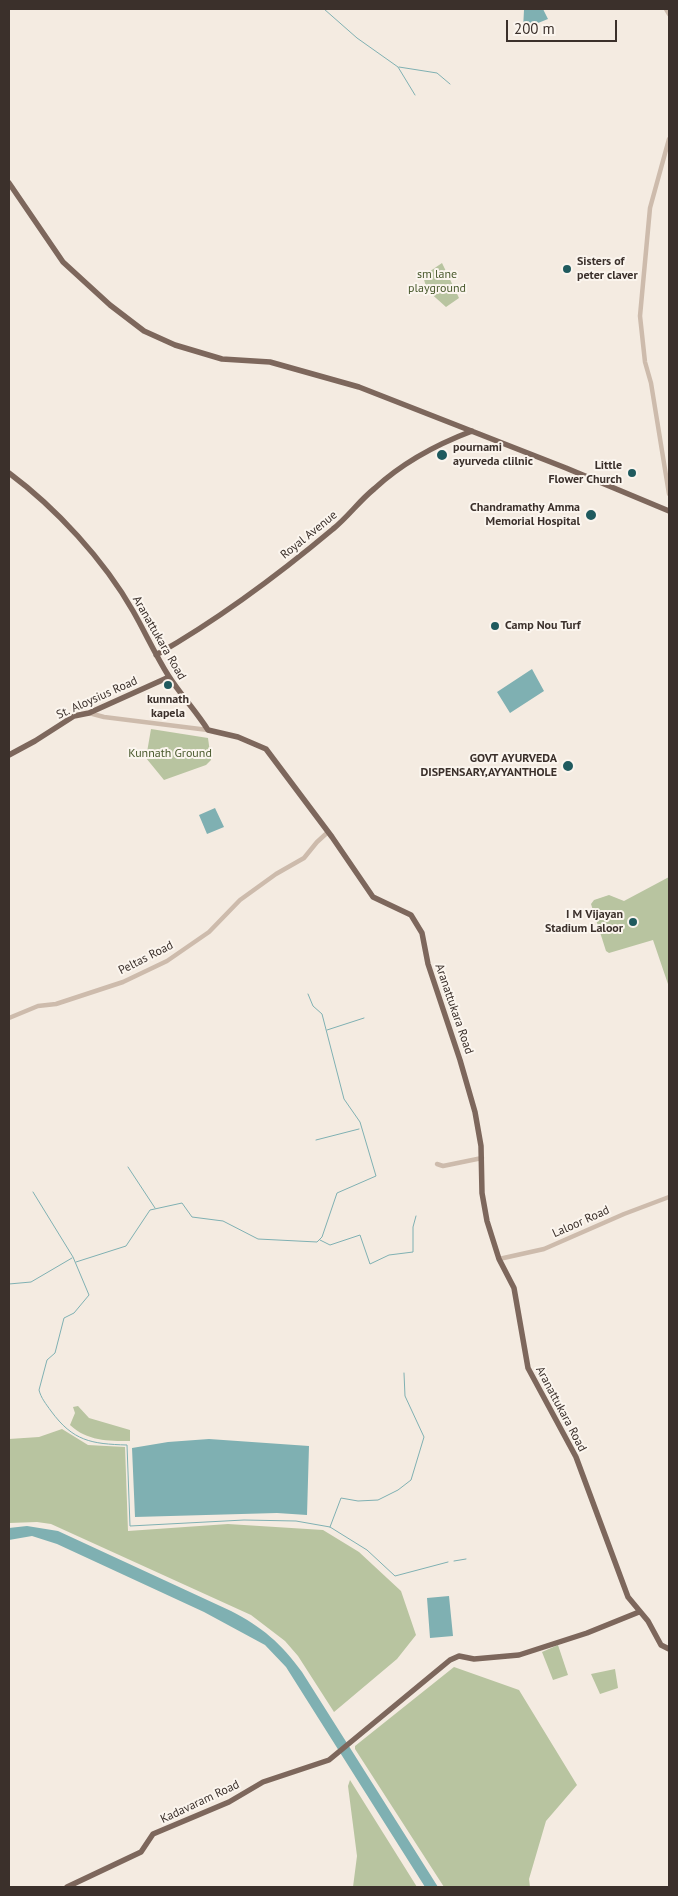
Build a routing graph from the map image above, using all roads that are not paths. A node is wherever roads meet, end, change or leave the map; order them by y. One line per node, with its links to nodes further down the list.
1 (666, 9): 2 (street)
2 (669, 14)
3 (669, 139): 4 (street)
4 (668, 145): 8 (street)
5 (9, 183): 6 (main road)
6 (472, 431): 9 (main road); 10 (main road, Royal Avenue)
7 (9, 473): 10 (main road, Aranattukara Road)
8 (669, 494)
9 (669, 511)
10 (156, 655): 11 (main road, Aranattukara Road)
11 (169, 677): 12 (main road, St. Aloysius Road); 13 (main road, Aranattukara Road)
12 (89, 712): 13 (street); 14 (main road, St. Aloysius Road)
13 (208, 730): 15 (main road, Aranattukara Road)
14 (9, 754)
15 (328, 832): 16 (street, Peltas Road); 17 (main road, Aranattukara Road)
16 (9, 1018)
17 (482, 1158): 18 (street); 20 (main road, Aranattukara Road)
18 (437, 1164)
19 (669, 1197): 20 (street, Laloor Road)
20 (499, 1259): 21 (main road, Aranattukara Road)
21 (639, 1612): 22 (main road, Aranattukara Road); 23 (main road, Kadavaram Road)
22 (669, 1649)
23 (67, 1887)

